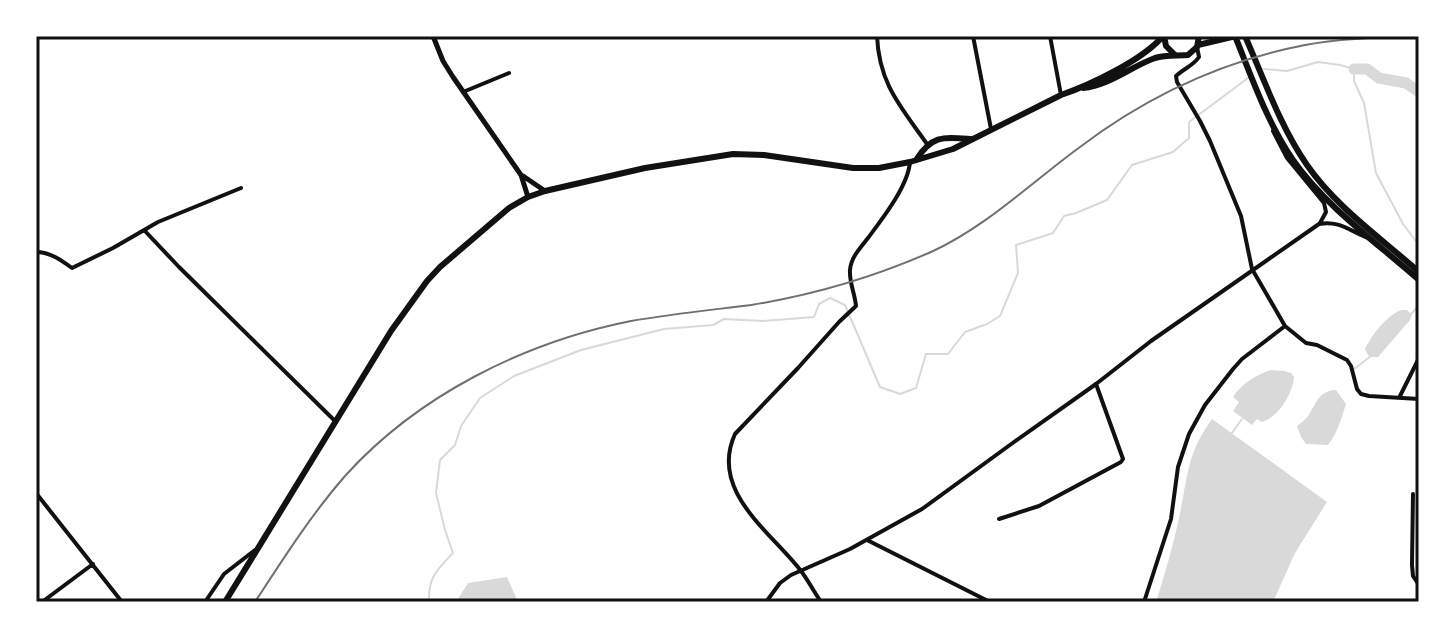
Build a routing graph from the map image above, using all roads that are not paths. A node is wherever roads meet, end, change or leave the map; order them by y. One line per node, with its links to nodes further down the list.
1 (433, 36): 13 (main road)
2 (877, 36): 19 (street)
3 (973, 36): 16 (street)
4 (1050, 36): 14 (street)
5 (1164, 36): 10 (main road); 12 (main road)
6 (1199, 36): 9 (main road)
7 (1235, 36): 9 (main road); 15 (main road)
8 (1245, 36): 32 (main road)
9 (1197, 46): 10 (main road); 31 (street)
10 (1175, 55): 12 (main road)
11 (509, 73): 13 (street)
12 (1079, 89): 14 (main road)
13 (463, 92): 23 (main road)
14 (1061, 95): 16 (main road)
15 (1261, 99): 27 (street); 29 (main road)
16 (991, 129): 18 (main road)
17 (951, 138): 18 (main road); 19 (main road); 20 (main road)
18 (972, 139): 20 (main road)
19 (927, 144): 21 (main road); 22 (main road)
20 (953, 149): 21 (main road)
21 (935, 155): 22 (main road)
22 (913, 161): 25 (main road); 46 (street)
23 (521, 175): 25 (main road); 26 (main road)
24 (241, 188): 28 (street)
25 (545, 191): 26 (main road)
26 (528, 197): 39 (main road)
27 (1319, 225): 29 (street); 31 (street)
28 (144, 230): 30 (street); 39 (street)
29 (1375, 241): 33 (main road)
30 (36, 252)
31 (1252, 269): 34 (street); 36 (street)
32 (1419, 272)
33 (1419, 280)
34 (1285, 326): 37 (street); 55 (street)
35 (1419, 358): 37 (street)
36 (1096, 384): 42 (street); 43 (street)
37 (1399, 398): 38 (street)
38 (1419, 399)
39 (336, 422): 44 (main road)
40 (36, 493): 45 (street)
41 (1413, 494): 47 (street)
42 (999, 519)
43 (867, 540): 46 (street); 54 (street)
44 (257, 549): 50 (street); 51 (main road)
45 (93, 564): 48 (street); 49 (street)
46 (801, 571): 52 (street); 53 (street)
47 (1419, 585)
48 (42, 602)
49 (122, 602)
50 (205, 602)
51 (225, 602)
52 (766, 602)
53 (821, 602)
54 (990, 602)
55 (1144, 602)

